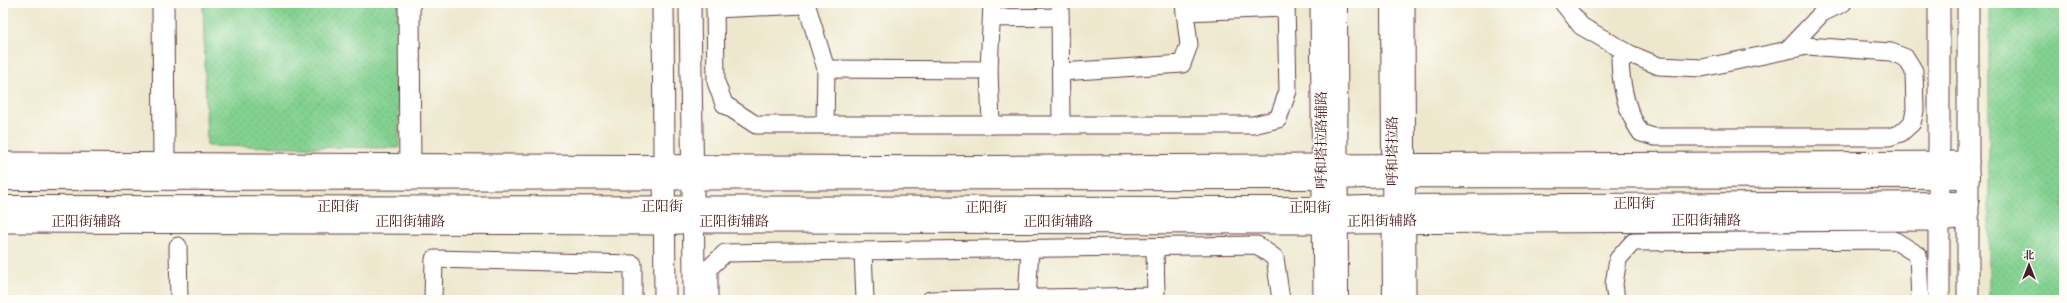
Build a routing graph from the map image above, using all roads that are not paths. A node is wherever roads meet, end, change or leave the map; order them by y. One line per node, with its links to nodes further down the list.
1 (163, 3): 29 (street)
2 (409, 3): 33 (street)
3 (663, 3): 34 (street)
4 (690, 3): 35 (street)
5 (1321, 3): 36 (street, 呼和塔拉路辅路)
6 (1336, 3): 36 (main road)
7 (1392, 3): 31 (main road, 呼和塔拉路)
8 (1404, 3): 31 (street)
9 (1563, 3): 21 (street)
10 (1843, 3): 20 (street)
11 (1939, 3): 32 (street)
12 (1968, 3): 30 (street)
13 (806, 4): 14 (street); 22 (street)
14 (715, 6): 25 (street)
15 (1262, 6): 16 (street); 17 (street)
16 (1286, 6): 27 (street)
17 (1184, 7): 24 (street)
18 (1060, 10): 19 (street); 24 (street)
19 (992, 11): 23 (street)
20 (1787, 50): 21 (street); 21 (street)
21 (1630, 54)
22 (826, 69): 23 (street); 25 (street)
23 (989, 70): 26 (street)
24 (1061, 72): 27 (street)
25 (825, 125): 26 (street)
26 (991, 125): 27 (street)
27 (1061, 125)
28 (3, 163): 29 (street)
29 (164, 164): 33 (street)
30 (1968, 169): 32 (main road); 39 (street)
31 (1399, 170): 32 (main road); 36 (main road); 41 (main road, 呼和塔拉路)
32 (1939, 170): 40 (street)
33 (410, 172): 34 (main road); 37 (main road)
34 (665, 172): 35 (main road); 44 (street)
35 (692, 172): 36 (main road); 42 (street)
36 (1329, 172): 43 (main road)
37 (3, 179)
38 (3, 207): 44 (main road, 正阳街)
39 (1968, 210): 40 (main road, 正阳街); 67 (street)
40 (1939, 212): 41 (main road, 正阳街); 66 (street)
41 (1399, 213): 43 (main road, 正阳街); 62 (main road, 呼和塔拉路); 63 (street)
42 (694, 214): 43 (main road, 正阳街); 44 (main road, 正阳街); 55 (street)
43 (1330, 215): 60 (street); 61 (main road)
44 (665, 216): 45 (street, 正阳街辅路); 54 (street)
45 (3, 222)
46 (178, 246): 51 (street)
47 (1155, 247): 48 (street); 50 (street); 59 (street)
48 (1030, 248): 49 (street); 50 (street)
49 (862, 251): 56 (street); 57 (street)
50 (1028, 299): 58 (street)
51 (179, 300)
52 (433, 300): 53 (street)
53 (633, 300)
54 (665, 300)
55 (694, 300)
56 (709, 300)
57 (865, 300)
58 (930, 300)
59 (1281, 300)
60 (1324, 300)
61 (1337, 300)
62 (1394, 300)
63 (1405, 300)
64 (1616, 300): 65 (street)
65 (1920, 300)
66 (1939, 300)
67 (1968, 300)

